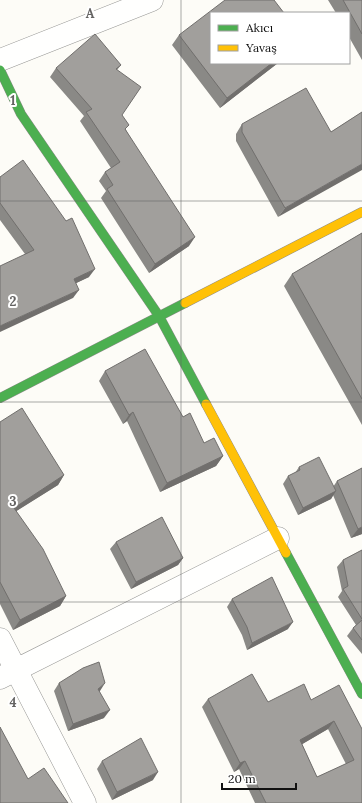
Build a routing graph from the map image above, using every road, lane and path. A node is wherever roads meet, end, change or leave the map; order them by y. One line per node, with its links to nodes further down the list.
1 (152, 0): 2 (street)
2 (0, 60)
3 (0, 70): 5 (street)
4 (362, 212): 5 (street)
5 (159, 316): 6 (street); 7 (street)
6 (0, 398)
7 (278, 538): 9 (street); 10 (street)
8 (0, 639): 9 (street)
9 (8, 674): 11 (street)
10 (362, 694)
11 (85, 803)

